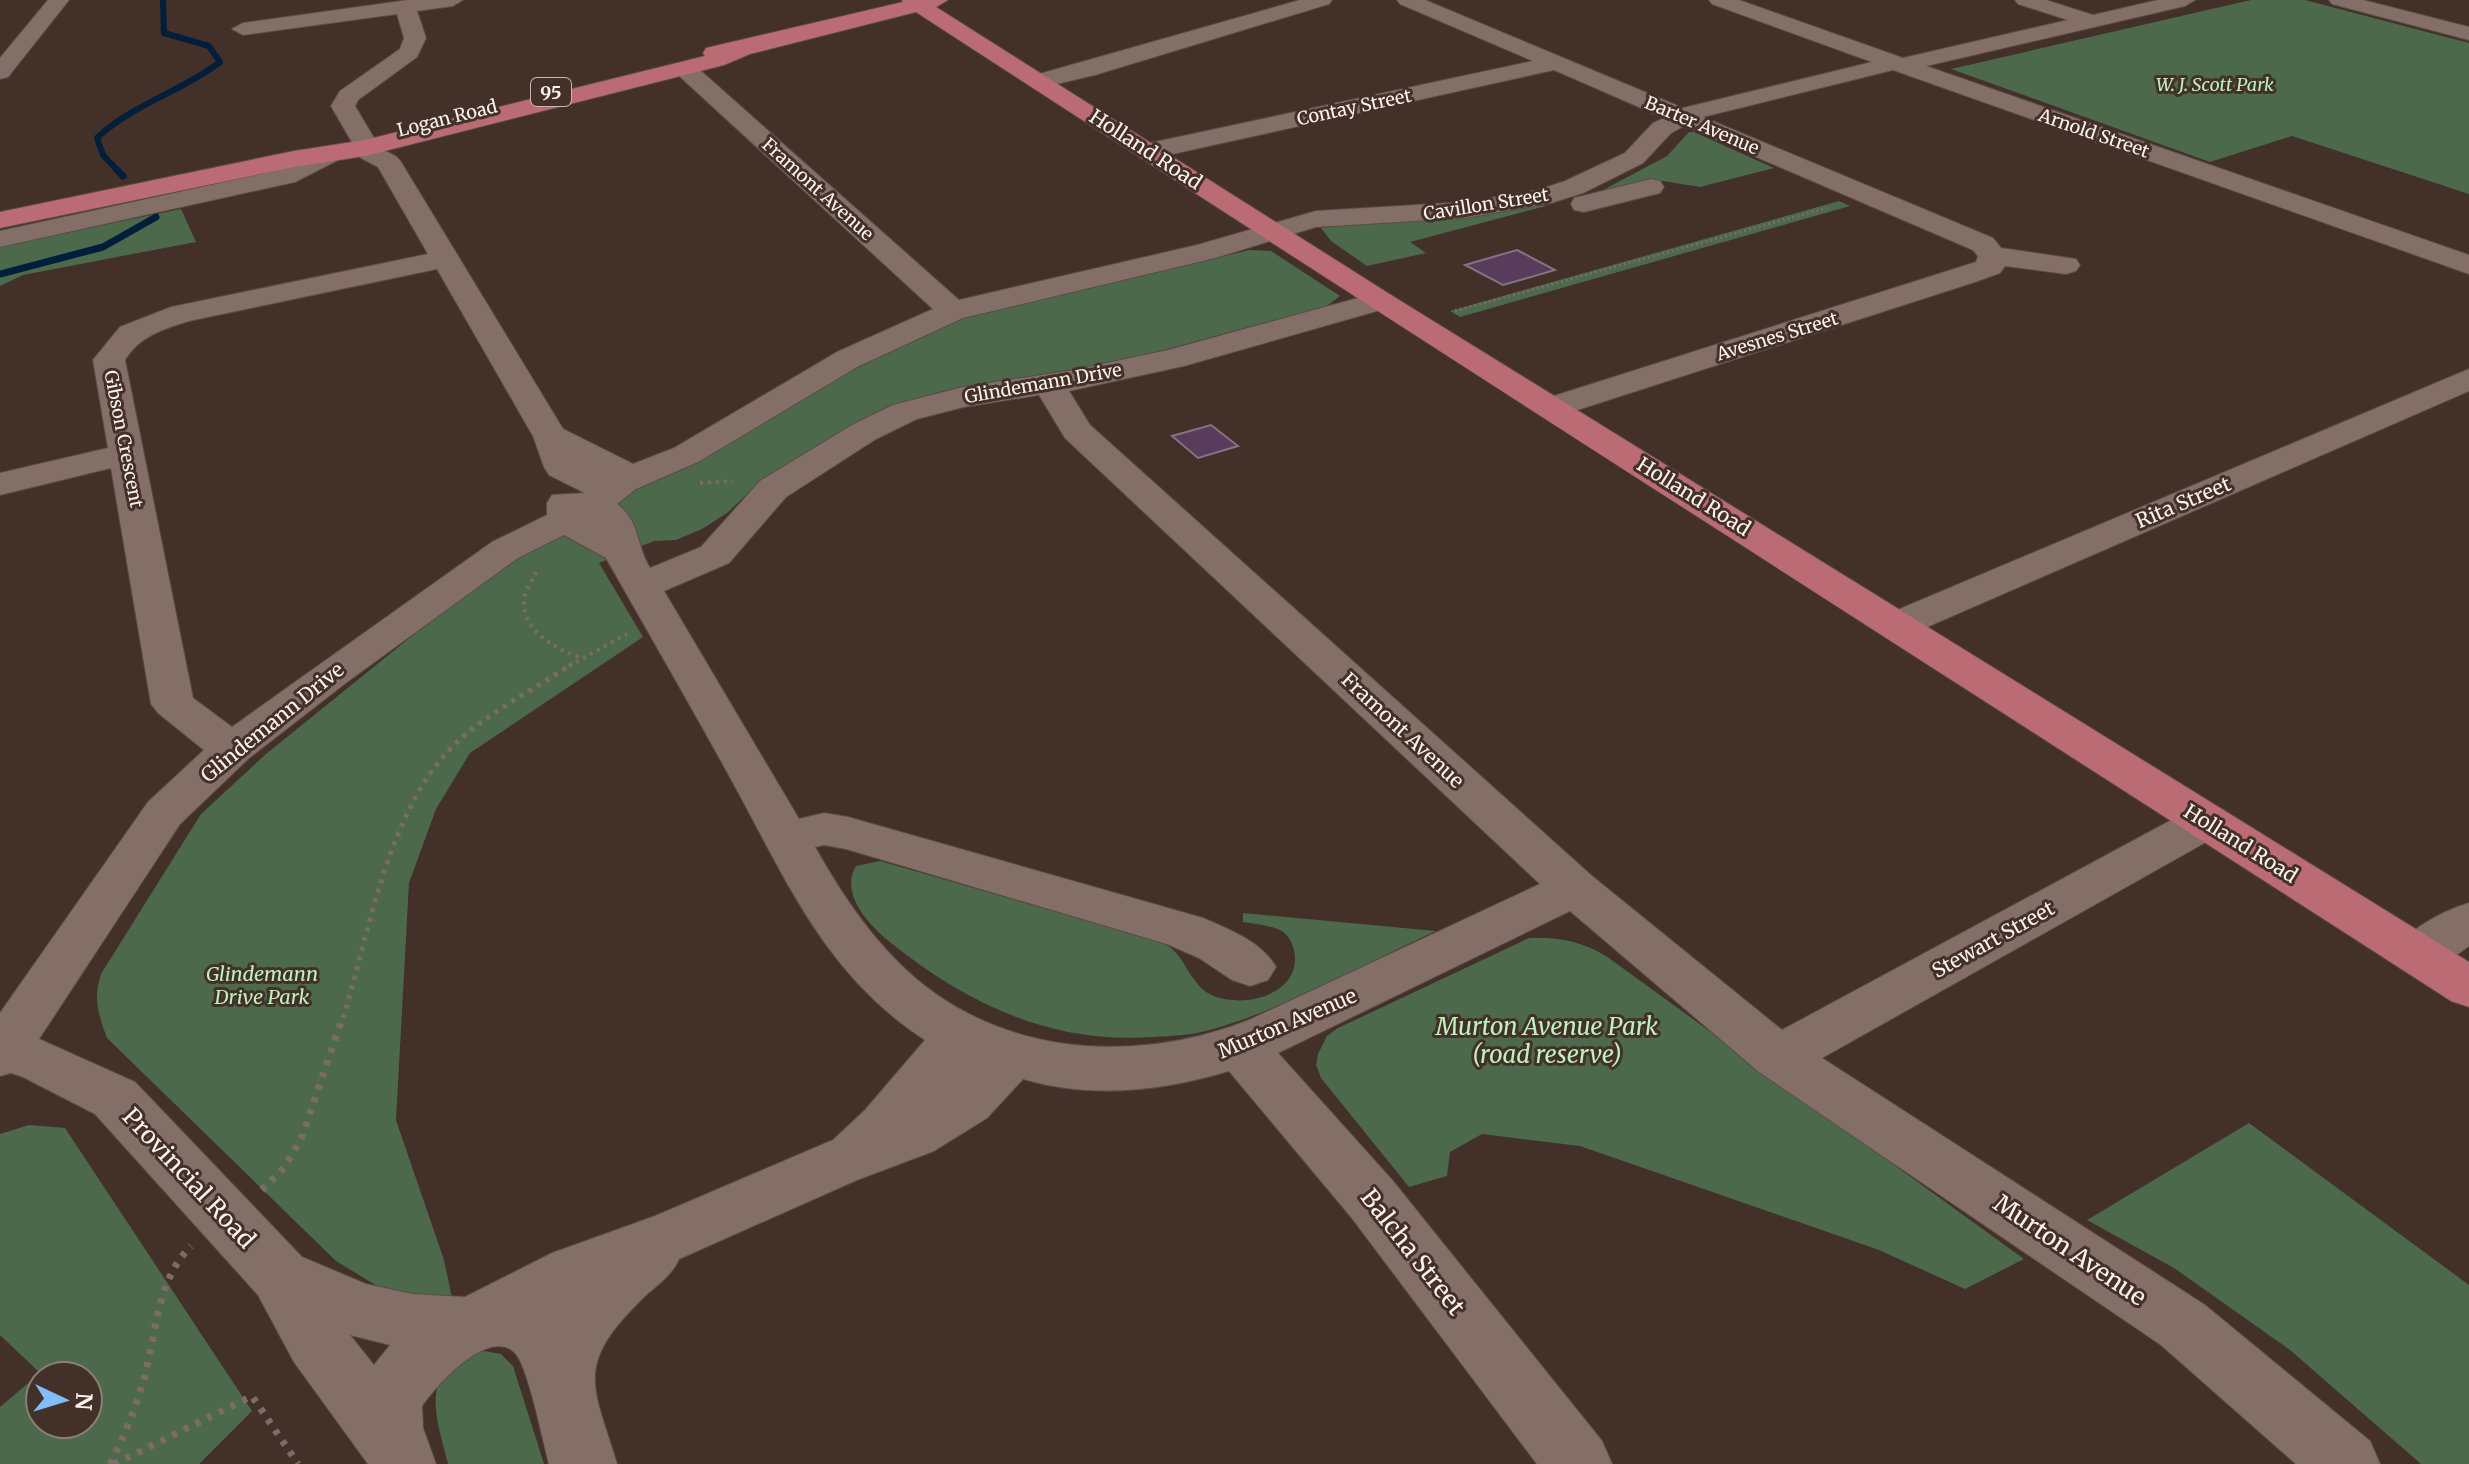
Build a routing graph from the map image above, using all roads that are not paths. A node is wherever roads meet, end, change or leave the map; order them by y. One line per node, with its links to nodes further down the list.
1 (59, 0): 20 (street)
2 (453, 0): 11 (street)
3 (868, 0): 14 (main road)
4 (1322, 0): 21 (street)
5 (1407, 0): 17 (street, Barter Avenue)
6 (1719, 0): 18 (street, Arnold Street)
7 (2025, 0): 12 (street)
8 (2185, 0): 12 (street)
9 (2339, 0): 15 (street)
10 (923, 2): 14 (main road, Logan Road / 95); 21 (main road, Holland Road)
11 (405, 7): 13 (street); 23 (street)
12 (2093, 21): 18 (street)
13 (243, 29)
14 (822, 29): 16 (main road, Logan Road / 95)
15 (2469, 34)
16 (742, 49): 19 (main road, Logan Road / 95); 23 (main road, Logan Road / 95)
17 (1557, 63): 22 (street, Barter Avenue); 24 (street, Contay Street)
18 (1897, 64): 22 (street); 37 (street, Arnold Street)
19 (684, 68): 23 (main road, Logan Road / 95); 39 (street, Framont Avenue)
20 (0, 72)
21 (1040, 81): 24 (main road, Holland Road)
22 (1680, 116): 28 (street, Cavillon Street); 34 (street, Barter Avenue)
23 (363, 144): 25 (main road, Logan Road / 95); 26 (main road, Logan Road / 95); 35 (street)
24 (1150, 151): 31 (main road, Holland Road)
25 (329, 155): 26 (main road, Logan Road / 95); 33 (street, Logan Road)
26 (294, 159): 30 (main road, Logan Road / 95)
27 (1651, 187): 29 (street, Cavillon Street)
28 (1548, 195): 29 (street); 31 (street, Cavillon Street)
29 (1574, 207): 32 (street, Cavillon Street)
30 (0, 220)
31 (1269, 231): 38 (main road, Holland Road); 39 (street, Glindemann Drive)
32 (1452, 238)
33 (0, 239)
34 (1992, 256): 36 (street); 42 (street, Avesnes Street)
35 (445, 259): 43 (street, Gibson Crescent); 45 (street)
36 (2066, 265)
37 (2469, 265)
38 (1380, 301): 41 (street, Glindemann Drive); 42 (main road, Holland Road)
39 (953, 311): 45 (street, Glindemann Drive)
40 (2469, 379): 49 (street, Rita Street)
41 (1049, 384): 46 (street, Glindemann Drive); 53 (street, Framont Avenue)
42 (1553, 407): 49 (main road, Holland Road)
43 (127, 454): 44 (street); 50 (street, Gibson Crescent)
44 (0, 484)
45 (592, 494): 48 (street); 50 (street, Glindemann Drive)
46 (738, 528): 47 (street, Glindemann Drive); 48 (street, Glindemann Drive)
47 (706, 561): 48 (street, Glindemann Drive); 48 (street)
48 (650, 584): 52 (street, Murton Avenue)
49 (1897, 625): 51 (main road, Holland Road)
50 (232, 749): 60 (street, Glindemann Drive)
51 (2207, 821): 55 (main road, Holland Road); 62 (street, Stewart Street)
52 (787, 838): 56 (street); 58 (street, Murton Avenue)
53 (1575, 888): 59 (street, Murton Avenue); 62 (street, Framont Avenue)
54 (2469, 921): 55 (street)
55 (2418, 955): 57 (main road, Holland Road)
56 (1250, 967)
57 (2469, 987)
58 (963, 1033): 61 (street, Murton Avenue); 63 (street)
59 (1240, 1046): 61 (street, Murton Avenue); 70 (street, Balcha Street)
60 (2, 1052): 65 (street, Provincial Road)
61 (1012, 1055): 63 (street)
62 (1778, 1057): 71 (street, Murton Avenue)
63 (837, 1163): 64 (street)
64 (676, 1234): 66 (street); 67 (street)
65 (280, 1276): 66 (street, Provincial Road); 68 (street, Provincial Road)
66 (472, 1325): 67 (street); 68 (street)
67 (560, 1387): 69 (street)
68 (398, 1452)
69 (583, 1464)
70 (1578, 1464)
71 (2346, 1464)

